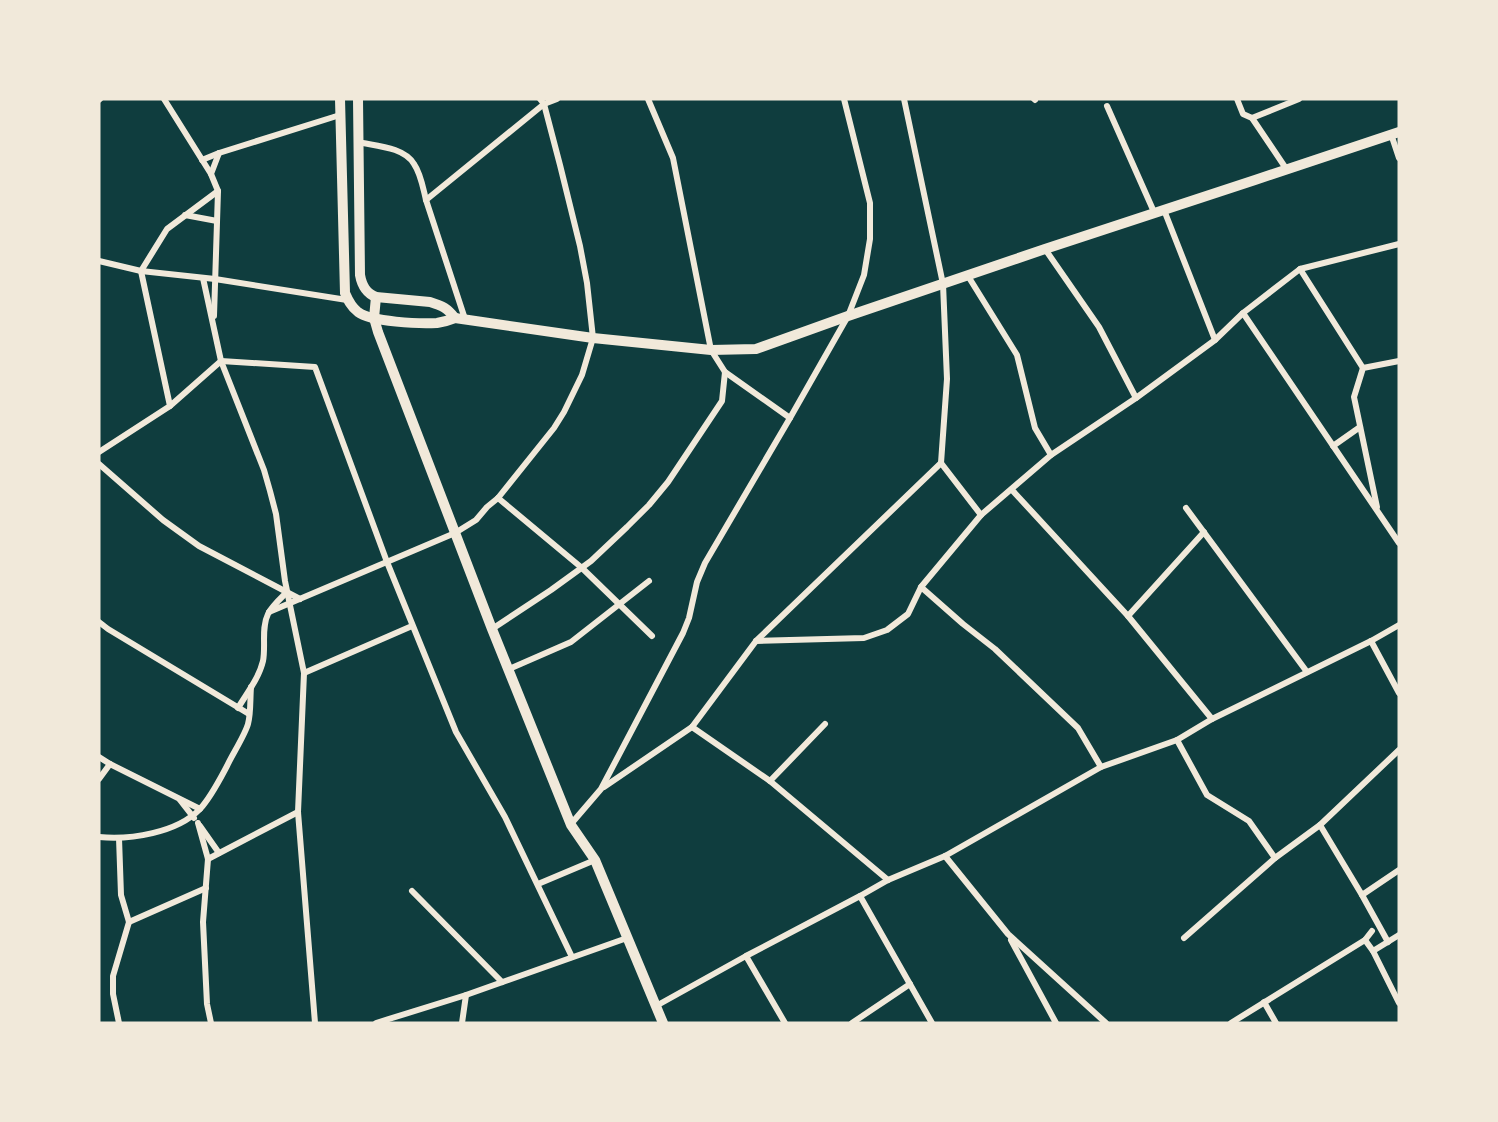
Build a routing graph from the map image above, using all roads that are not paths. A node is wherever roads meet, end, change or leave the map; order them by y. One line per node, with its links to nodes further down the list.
1 (164, 99): 18 (street)
2 (340, 99): 12 (street)
3 (358, 99): 15 (street)
4 (557, 99): 10 (street)
5 (648, 99): 44 (street)
6 (844, 99): 38 (street)
7 (904, 99): 34 (street)
8 (1237, 99): 13 (street)
9 (1299, 99): 13 (street)
10 (542, 102): 22 (street); 42 (street)
11 (1107, 106): 23 (street)
12 (340, 115): 16 (street); 36 (street)
13 (1252, 118): 19 (street)
14 (1395, 133): 17 (street); 19 (street)
15 (358, 142): 22 (street); 35 (street)
16 (219, 153): 18 (street); 20 (street)
17 (1399, 158)
18 (202, 160): 20 (street)
19 (1287, 170): 23 (street)
20 (211, 174): 21 (street)
21 (218, 191): 24 (street); 25 (street)
22 (426, 200): 40 (street)
23 (1159, 211): 27 (street); 43 (street)
24 (185, 215): 25 (street); 30 (street)
25 (217, 221): 33 (street)
26 (1399, 244): 29 (street)
27 (1045, 249): 31 (street); 49 (street)
28 (99, 261): 30 (street)
29 (1300, 269): 37 (street); 47 (street)
30 (141, 271): 32 (street); 50 (street)
31 (968, 276): 34 (street); 55 (street)
32 (203, 278): 33 (street); 41 (street)
33 (215, 279): 36 (street); 41 (street)
34 (943, 284): 38 (street); 56 (street)
35 (376, 297): 39 (street); 40 (street)
36 (348, 300): 39 (street)
37 (1243, 313): 43 (street); 53 (street)
38 (848, 316): 44 (street); 51 (street)
39 (374, 318): 40 (street); 64 (street)
40 (460, 318): 42 (street)
41 (213, 326): 45 (street)
42 (593, 338): 44 (street); 59 (street)
43 (1215, 340): 49 (street)
44 (711, 350): 48 (street)
45 (221, 361): 50 (street); 66 (street); 70 (street)
46 (1399, 361): 47 (street)
47 (1363, 368): 52 (street)
48 (725, 372): 51 (street); 67 (street)
49 (1136, 398): 55 (street)
50 (170, 406): 54 (street)
51 (790, 418): 100 (street)
52 (1360, 427): 53 (street); 61 (street)
53 (1333, 446): 61 (street)
54 (99, 452)
55 (1051, 455): 58 (street)
56 (941, 463): 62 (street); 81 (street)
57 (99, 464): 70 (street)
58 (1012, 490): 62 (street); 75 (street)
59 (498, 498): 64 (street); 67 (street)
60 (1186, 508): 63 (street)
61 (1378, 511): 65 (street)
62 (981, 515): 69 (street)
63 (1204, 532): 75 (street); 84 (street)
64 (455, 534): 66 (street); 79 (street)
65 (1399, 543)
66 (387, 562): 71 (street); 78 (street)
67 (582, 568): 73 (street); 79 (street)
68 (649, 581): 73 (street)
69 (921, 587): 81 (street); 97 (street)
70 (287, 592): 71 (street); 72 (street); 74 (street)
71 (300, 599): 72 (street)
72 (290, 603): 74 (street); 85 (street)
73 (621, 604): 80 (street); 83 (street)
74 (269, 612): 86 (street)
75 (1128, 616): 90 (street)
76 (99, 622): 88 (street)
77 (1399, 625): 82 (street)
78 (412, 626): 85 (street); 117 (street)
79 (492, 629): 83 (street)
80 (652, 636)
81 (756, 641): 92 (street)
82 (1371, 641): 84 (street); 87 (street)
83 (509, 669): 106 (street)
84 (1307, 672): 90 (street)
85 (304, 673): 103 (street)
86 (251, 687): 88 (street); 89 (street)
87 (1399, 693)
88 (238, 708): 89 (street)
89 (249, 714): 102 (street)
90 (1212, 719): 93 (street)
91 (825, 724): 99 (street)
92 (692, 727): 99 (street); 100 (street)
93 (1177, 740): 97 (street); 112 (street)
94 (1399, 750): 107 (street)
95 (99, 757): 96 (street)
96 (110, 764): 98 (street); 101 (street)
97 (1101, 767): 111 (street)
98 (99, 779)
99 (770, 781): 116 (street)
100 (602, 789): 106 (street)
101 (179, 799): 102 (street); 104 (street)
102 (200, 809): 104 (street)
103 (298, 812): 110 (street); 141 (street)
104 (193, 816): 105 (street); 109 (street)
105 (198, 823): 110 (street); 113 (street)
106 (571, 825): 114 (street)
107 (1320, 825): 112 (street); 120 (street)
108 (99, 837): 109 (street)
109 (119, 838): 122 (street)
110 (219, 853): 113 (street)
111 (945, 856): 116 (street); 124 (street)
112 (1275, 858): 127 (street)
113 (208, 859): 118 (street)
114 (595, 860): 117 (street); 126 (street)
115 (1399, 870): 120 (street)
116 (888, 880): 121 (street)
117 (538, 884): 132 (street)
118 (206, 888): 122 (street); 140 (street)
119 (412, 891): 133 (street)
120 (1362, 895): 129 (street)
121 (860, 897): 131 (street); 134 (street)
122 (129, 922): 139 (street)
123 (1372, 931): 128 (street)
124 (1008, 934): 148 (street); 149 (street)
125 (1399, 935): 129 (street)
126 (627, 938): 132 (street); 138 (street)
127 (1184, 938)
128 (1365, 940): 130 (street); 137 (street)
129 (1388, 942): 130 (street)
130 (1373, 951): 136 (street)
131 (746, 956): 138 (street); 145 (street)
132 (572, 957): 133 (street)
133 (502, 982): 135 (street)
134 (909, 984): 146 (street); 147 (street)
135 (466, 995): 142 (street); 143 (street)
136 (1399, 1001)
137 (1264, 1002): 150 (street); 151 (street)
138 (656, 1006): 144 (street)
139 (119, 1023)
140 (212, 1023)
141 (315, 1023)
142 (376, 1023)
143 (462, 1023)
144 (663, 1023)
145 (785, 1023)
146 (852, 1023)
147 (932, 1023)
148 (1056, 1023)
149 (1106, 1023)
150 (1231, 1023)
151 (1276, 1023)

